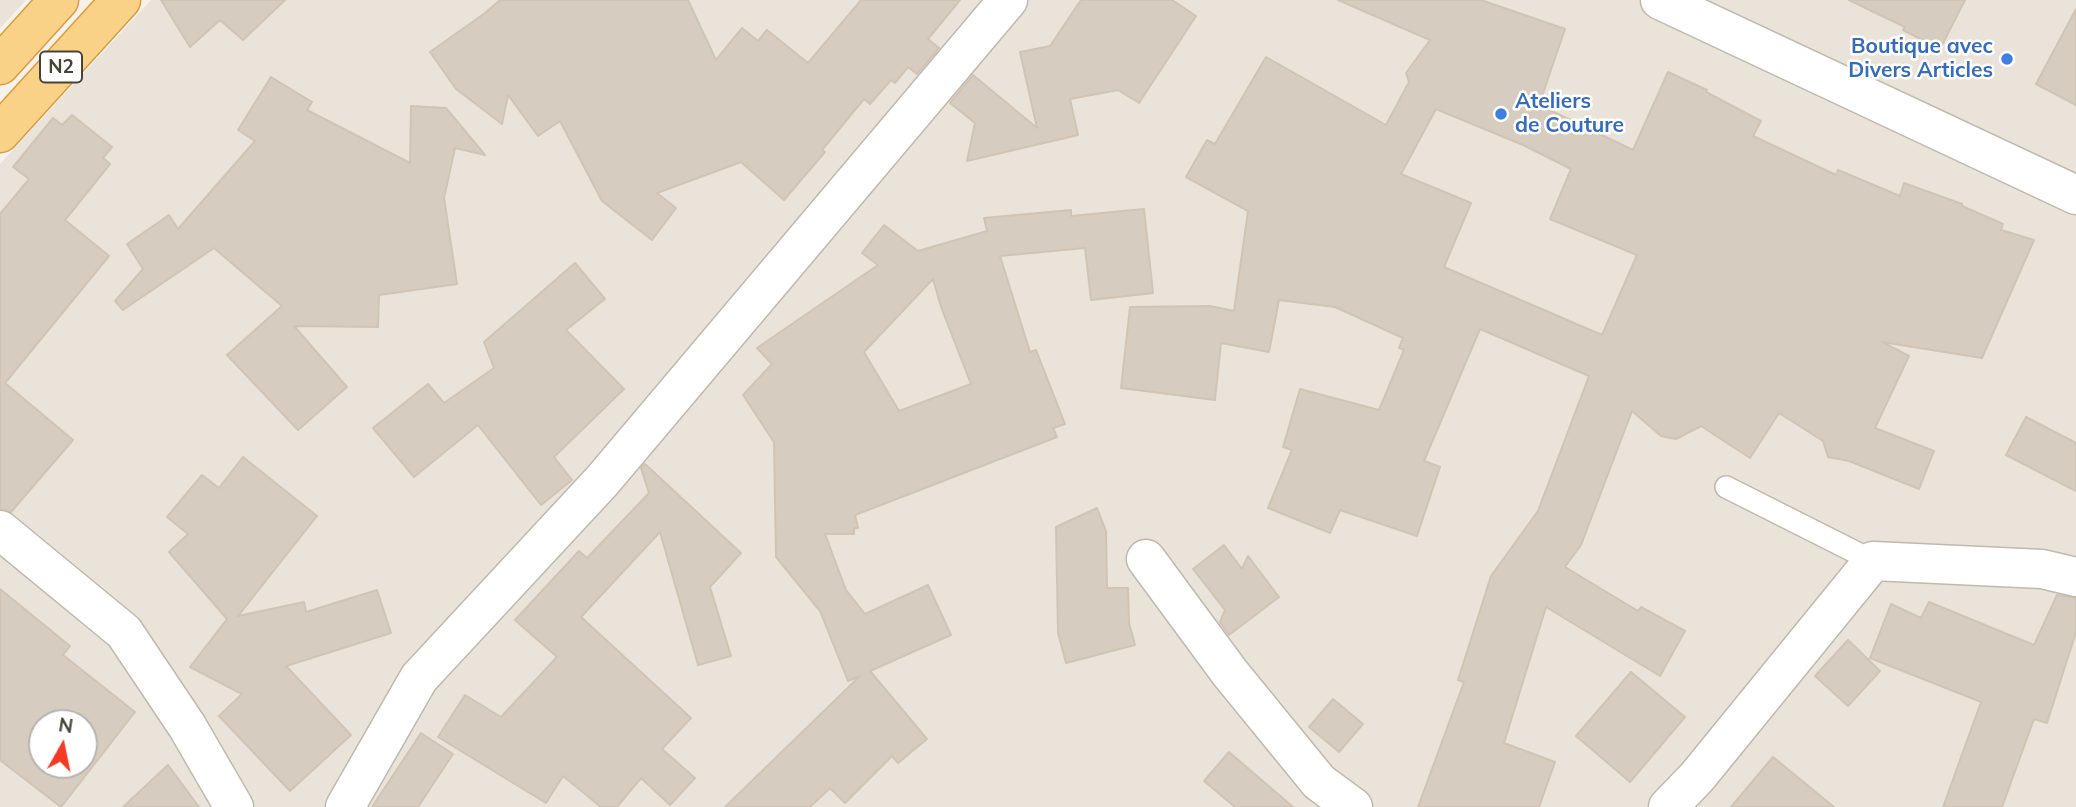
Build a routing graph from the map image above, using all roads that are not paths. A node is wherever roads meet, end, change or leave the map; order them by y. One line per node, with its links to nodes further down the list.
1 (59, 0): 5 (highway, N2)
2 (121, 0): 6 (highway, N2)
3 (1008, 0): 14 (street)
4 (1660, 0): 7 (street)
5 (0, 65)
6 (0, 133)
7 (2076, 195)
8 (1726, 487): 11 (lane)
9 (0, 530): 13 (street)
10 (1146, 559): 15 (street)
11 (1872, 561): 12 (street); 16 (street)
12 (2076, 577)
13 (234, 807)
14 (345, 807)
15 (1353, 807)
16 (1668, 807)

